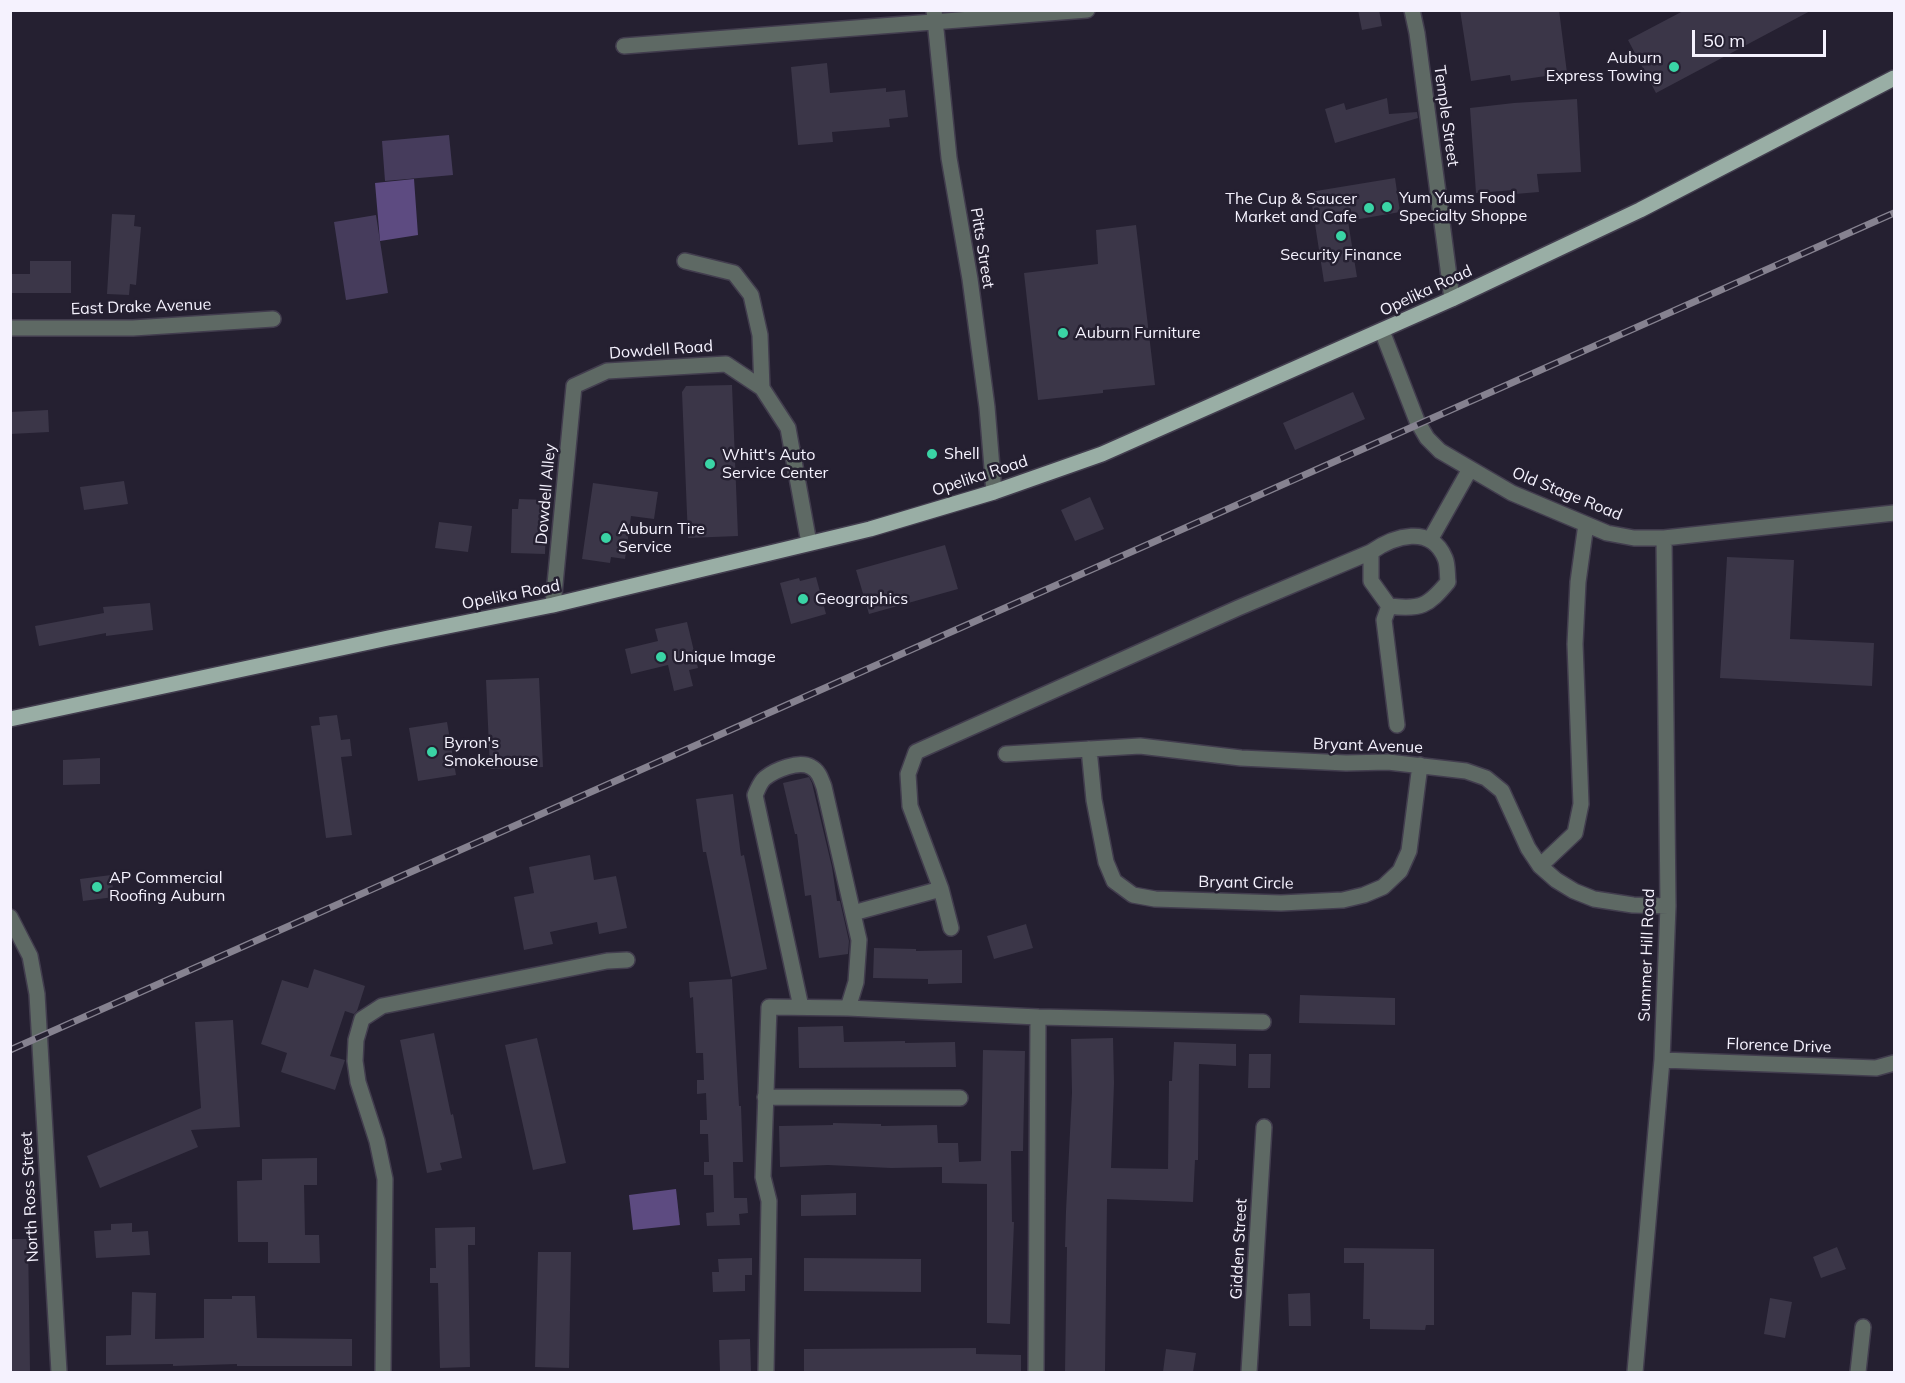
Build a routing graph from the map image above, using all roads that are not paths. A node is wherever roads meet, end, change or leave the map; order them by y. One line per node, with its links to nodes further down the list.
1 (1087, 10): 3 (street)
2 (1412, 10): 7 (street, Temple Street)
3 (934, 16): 4 (street); 14 (street, Pitts Street)
4 (624, 46)
5 (1894, 78): 7 (main road, Opelika Road)
6 (685, 261): 12 (street)
7 (1452, 299): 10 (main road, Opelika Road)
8 (273, 319): 9 (street, East Drake Avenue)
9 (10, 328)
10 (1382, 331): 13 (street, Old Stage Road); 14 (main road, Opelika Road)
11 (574, 386): 12 (street, Dowdell Road); 21 (street, Dowdell Alley)
12 (762, 388): 19 (street, Dowdell Road)
13 (1470, 469): 16 (street, Old Stage Road); 18 (street)
14 (994, 492): 19 (main road, Opelika Road)
15 (1894, 513): 17 (street, Old Stage Road)
16 (1586, 524): 17 (street, Old Stage Road); 28 (street)
17 (1664, 538): 30 (street, Summer Hill Road)
18 (1430, 540): 20 (street); 22 (street)
19 (809, 543): 21 (main road, Opelika Road)
20 (1371, 552): 22 (street); 29 (street)
21 (553, 605): 23 (main road, Opelika Road)
22 (1389, 606): 24 (street)
23 (10, 718)
24 (1397, 725)
25 (1089, 749): 26 (street, Bryant Avenue); 27 (street, Bryant Avenue); 27 (street, Bryant Circle)
26 (1006, 754)
27 (1420, 765): 28 (street, Bryant Avenue)
28 (1540, 866): 30 (street, Bryant Avenue)
29 (941, 889): 31 (street); 33 (street)
30 (1668, 906): 39 (street, Summer Hill Road)
31 (853, 913): 35 (street); 36 (street)
32 (10, 917): 45 (street, North Ross Street)
33 (951, 928)
34 (627, 960): 46 (street)
35 (801, 1007): 36 (street); 41 (street)
36 (848, 1008): 37 (street)
37 (1038, 1017): 38 (street); 48 (street)
38 (1263, 1022)
39 (1662, 1060): 40 (street, Florence Drive); 50 (street, Summer Hill Road)
40 (1894, 1063)
41 (765, 1097): 42 (street); 47 (street)
42 (960, 1098)
43 (1264, 1127): 49 (street, Gidden Street)
44 (1863, 1327): 51 (street)
45 (59, 1372)
46 (383, 1372)
47 (766, 1372)
48 (1036, 1372)
49 (1249, 1372)
50 (1635, 1372)
51 (1858, 1372)

